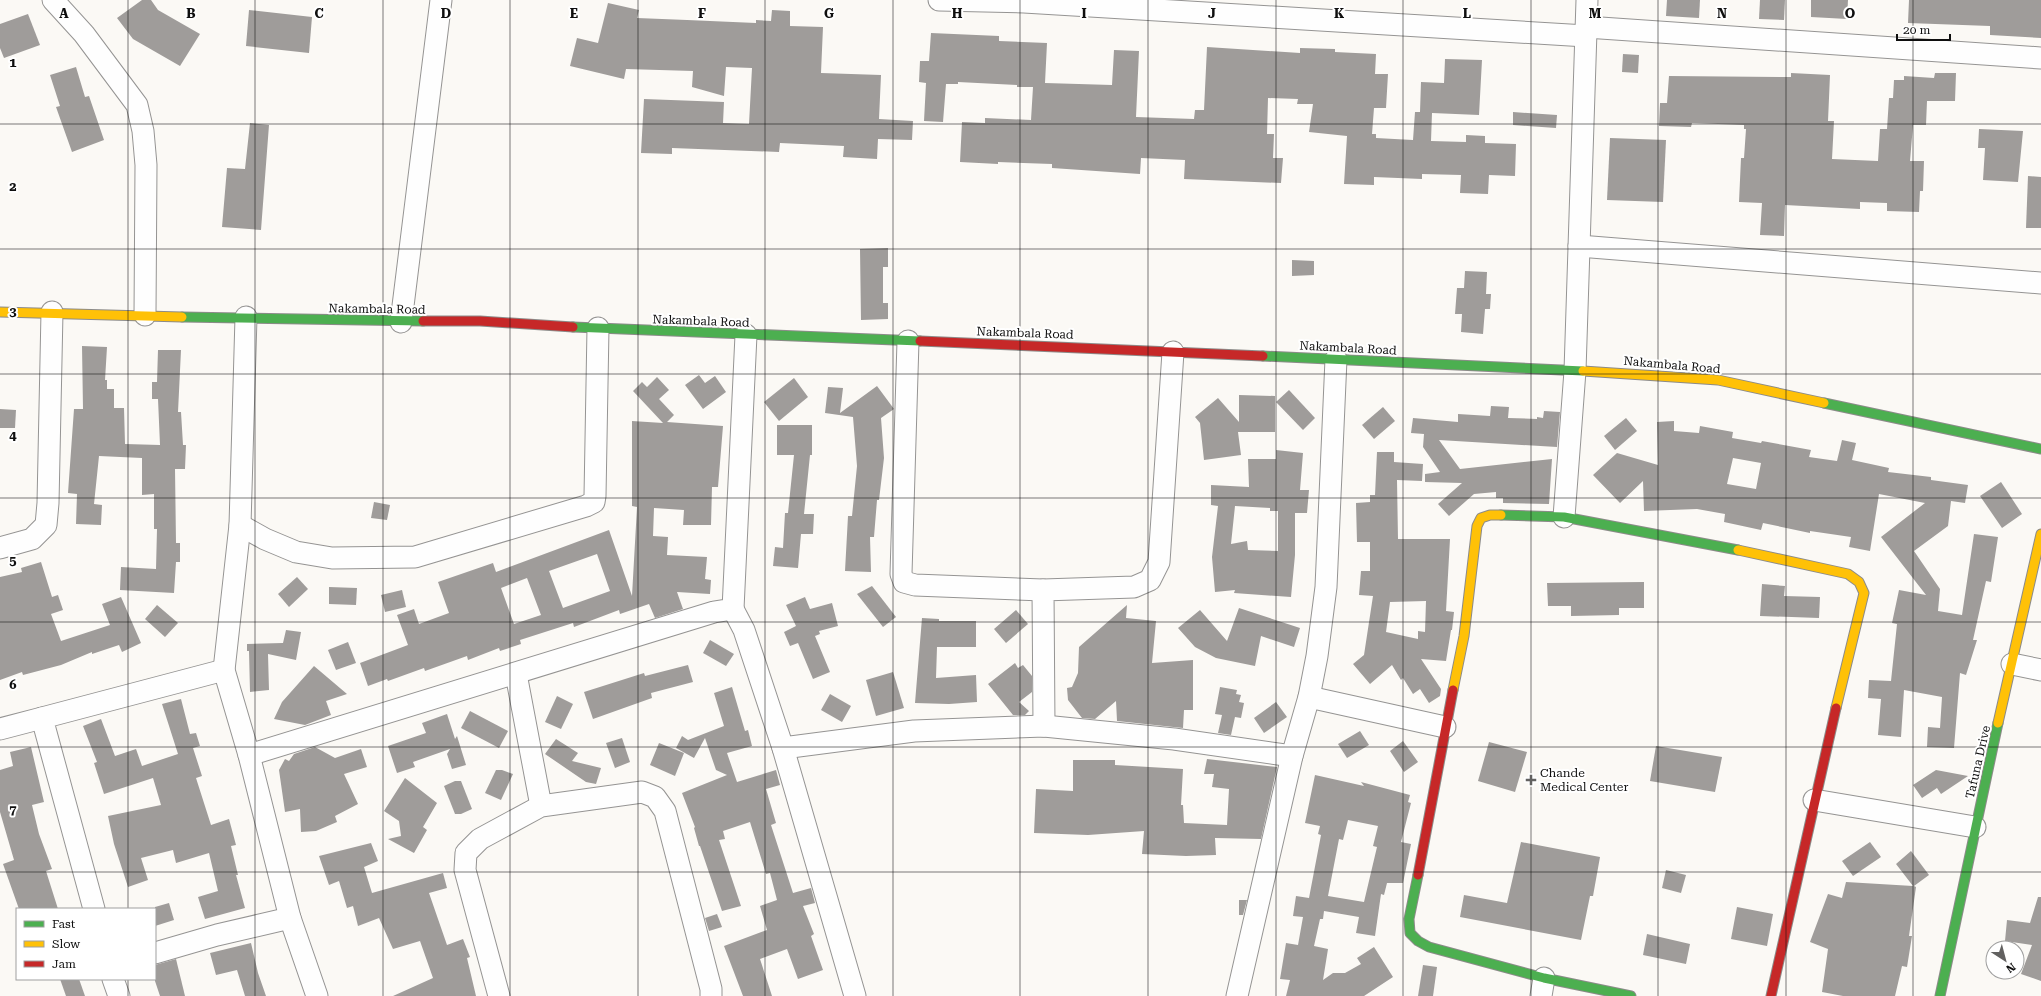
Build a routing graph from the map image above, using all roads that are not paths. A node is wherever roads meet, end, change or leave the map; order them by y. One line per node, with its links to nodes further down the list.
1 (54, 0): 11 (street)
2 (441, 0): 13 (street)
3 (940, 0): 5 (street)
4 (1588, 0): 5 (street)
5 (1586, 32): 6 (street); 7 (street)
6 (2041, 58)
7 (1579, 246): 8 (street); 19 (street)
8 (2041, 283)
9 (0, 312): 10 (main road, Nakambala Road)
10 (52, 312): 11 (main road, Nakambala Road); 24 (street)
11 (145, 315): 12 (main road, Nakambala Road)
12 (246, 318): 13 (main road, Nakambala Road); 22 (street)
13 (401, 322): 14 (main road, Nakambala Road)
14 (598, 328): 15 (main road, Nakambala Road); 22 (street)
15 (746, 335): 16 (main road, Nakambala Road); 26 (street)
16 (908, 340): 17 (main road, Nakambala Road); 25 (street)
17 (1173, 352): 18 (main road, Nakambala Road); 25 (street)
18 (1336, 359): 19 (main road, Nakambala Road); 31 (street)
19 (1575, 371): 20 (main road, Nakambala Road); 21 (street)
20 (2041, 448)
21 (1564, 517): 34 (main road); 39 (main road)
22 (240, 525): 28 (street)
23 (2041, 534): 27 (main road, Tafuna Drive)
24 (0, 548)
25 (1043, 590): 33 (street)
26 (733, 609): 30 (street); 36 (street)
27 (2012, 664): 29 (street); 41 (main road, Tafuna Drive)
28 (224, 670): 32 (street); 37 (street)
29 (2041, 670)
30 (516, 674): 37 (street); 40 (street)
31 (1309, 697): 34 (street); 38 (street)
32 (42, 718): 35 (street); 42 (street)
33 (1044, 726): 36 (street); 38 (street)
34 (1445, 727): 46 (main road)
35 (0, 729)
36 (783, 748): 51 (street)
37 (249, 755): 43 (street)
38 (1292, 756): 52 (street)
39 (1814, 800): 41 (street); 54 (main road)
40 (541, 806): 49 (street); 50 (street)
41 (1975, 827): 55 (main road, Tafuna Drive)
42 (94, 908)
43 (290, 918): 44 (street); 48 (street)
44 (156, 954)
45 (113, 980): 47 (street)
46 (1543, 987): 53 (main road)
47 (119, 996)
48 (317, 996)
49 (499, 996)
50 (711, 996)
51 (855, 996)
52 (1237, 996)
53 (1631, 996)
54 (1772, 996)
55 (1940, 996)

